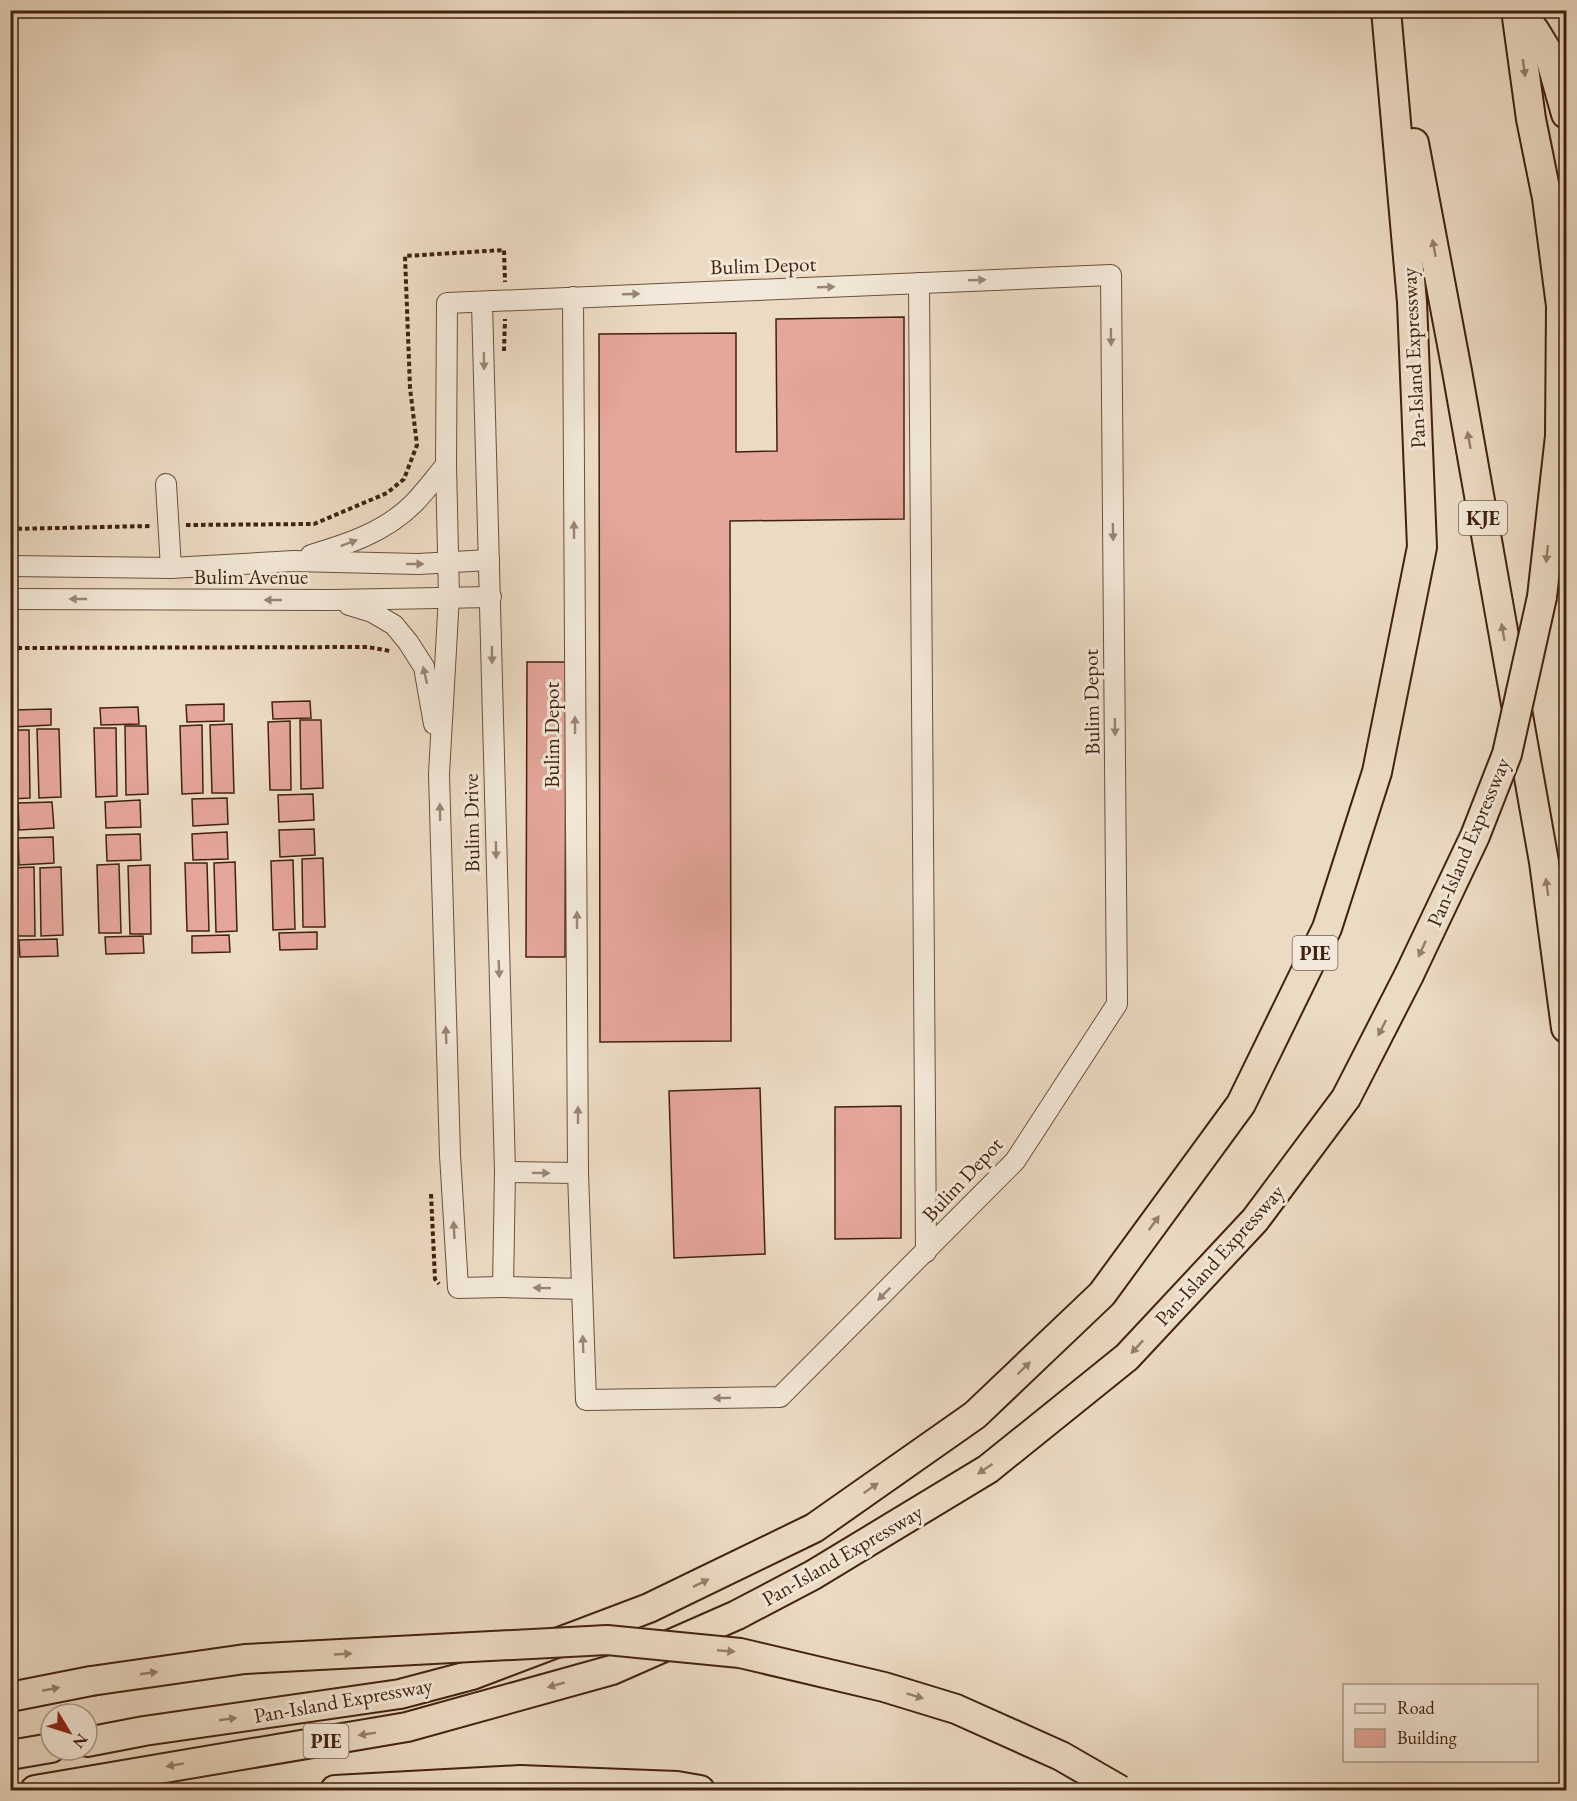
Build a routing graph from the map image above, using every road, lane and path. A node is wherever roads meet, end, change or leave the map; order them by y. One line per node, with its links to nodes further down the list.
1 (1387, 10): 22 (highway, KJE, one-way to 1); 29 (highway, Pan-Island Expressway / PIE, one-way to 1)
2 (1518, 10): 3 (highway); 32 (highway, Pan-Island Expressway / PIE, one-way to 32, bridge)
3 (1566, 114)
4 (919, 283): 5 (street, Bulim Depot, one-way to 4); 25 (street, Bulim Depot); 25 (street, Bulim Depot, one-way to 25)
5 (573, 297): 6 (street, Bulim Depot); 24 (street, Bulim Depot, one-way to 5)
6 (505, 301): 7 (street, Bulim Depot); 10 (path)
7 (482, 303): 8 (street, Bulim Drive); 12 (street, Bulim Drive, one-way to 12)
8 (446, 465): 13 (street, one-way to 8); 14 (street, Bulim Drive)
9 (165, 484): 10 (street)
10 (168, 525): 11 (path); 16 (street)
11 (10, 529)
12 (489, 560): 14 (street, Bulim Avenue); 18 (street, Bulim Drive)
13 (294, 561): 14 (street, Bulim Avenue, one-way to 14); 16 (street, Bulim Avenue)
14 (448, 563): 17 (street, Bulim Drive)
15 (10, 566): 16 (street, Bulim Avenue)
16 (171, 568)
17 (449, 596): 18 (street, Bulim Avenue); 20 (street, Bulim Avenue); 21 (street, Bulim Drive)
18 (491, 597): 23 (street, Bulim Drive, one-way to 23)
19 (10, 599): 20 (street, Bulim Avenue, one-way to 19)
20 (332, 600): 21 (street, one-way to 20)
21 (439, 774): 26 (street, Bulim Drive, one-way to 21)
22 (1566, 1028)
23 (505, 1172): 24 (street, one-way to 24); 26 (street, Bulim Drive)
24 (578, 1173): 27 (street, Bulim Depot)
25 (926, 1252): 27 (street, Bulim Depot, one-way to 27)
26 (503, 1287): 27 (street, one-way to 26)
27 (581, 1288)
28 (10, 1697): 35 (highway, one-way to 35, bridge)
29 (99, 1740)
30 (39, 1750): 31 (highway)
31 (10, 1755)
32 (35, 1791)
33 (335, 1791): 34 (highway)
34 (700, 1791)
35 (1120, 1791)

